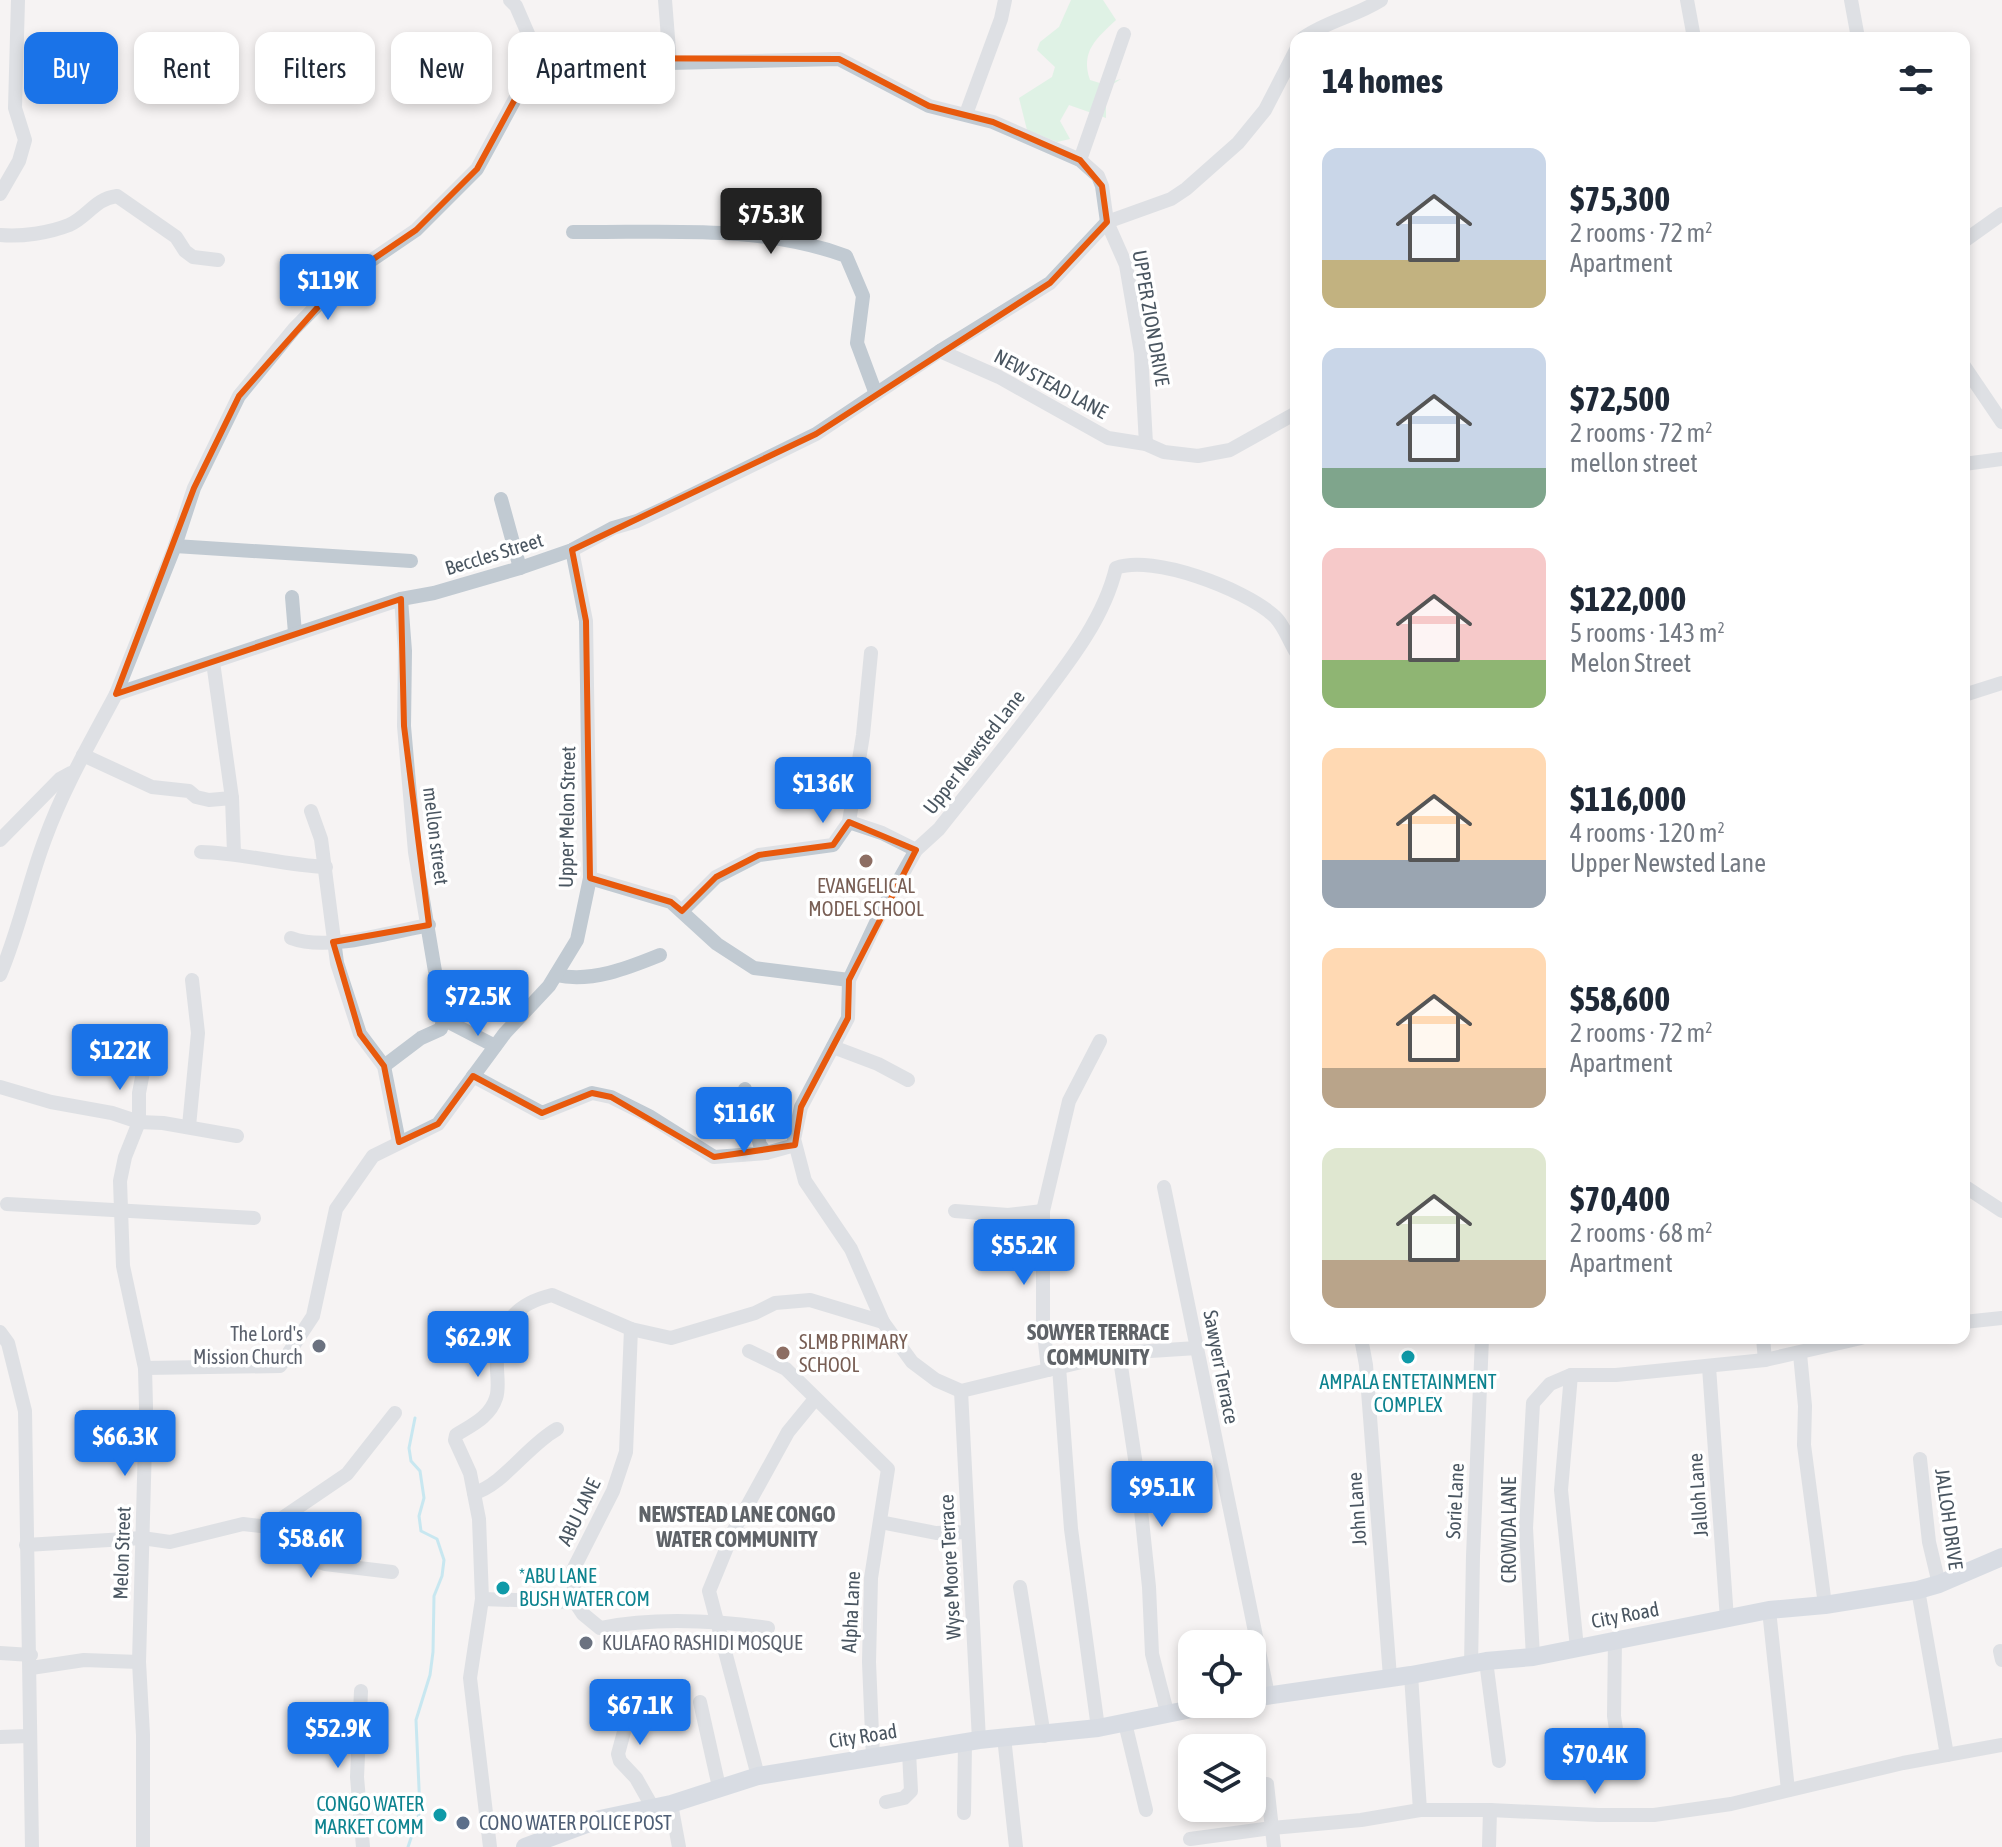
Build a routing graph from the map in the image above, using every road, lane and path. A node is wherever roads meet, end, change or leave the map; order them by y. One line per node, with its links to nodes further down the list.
1 (18, 0): 19 (street)
2 (510, 0): 8 (street)
3 (665, 0): 9 (street)
4 (1005, 0): 17 (street)
5 (1381, 0): 10 (street)
6 (1687, 0): 11 (street)
7 (1851, 0): 12 (street)
8 (527, 32)
9 (668, 32)
10 (1312, 32)
11 (1693, 32)
12 (1857, 32)
13 (1124, 34): 18 (street)
14 (1290, 62): 21 (street)
15 (675, 63): 17 (street)
16 (512, 104): 35 (street)
17 (966, 114): 18 (street)
18 (1080, 160): 21 (street, UPPER ZION DRIVE)
19 (0, 194)
20 (2002, 214): 24 (street)
21 (1107, 222): 26 (street, Beccles Street); 31 (street, UPPER ZION DRIVE)
22 (573, 232): 28 (street)
23 (0, 235): 25 (street)
24 (1970, 237)
25 (218, 260)
26 (940, 351): 28 (street, Beccles Street); 31 (street, NEW STEAD LANE)
27 (1970, 375): 30 (street)
28 (876, 394): 36 (street, Beccles Street)
29 (1290, 416): 31 (street, NEW STEAD LANE)
30 (2002, 422)
31 (1146, 444)
32 (2002, 459): 33 (street)
33 (1970, 463)
34 (501, 499): 38 (street)
35 (175, 546): 37 (street); 47 (street)
36 (572, 550): 38 (street, Beccles Street); 58 (street, Upper Melon Street)
37 (411, 561)
38 (520, 568): 40 (street, Beccles Street)
39 (292, 597): 41 (street)
40 (401, 599): 41 (street, Beccles Street); 60 (street, mellon street)
41 (295, 633): 44 (street, Beccles Street)
42 (1290, 642): 54 (street, Upper Newsted Lane)
43 (871, 653): 52 (street)
44 (213, 662): 47 (street, Beccles Street); 50 (street)
45 (2002, 683): 46 (street)
46 (1970, 693)
47 (116, 694): 48 (street)
48 (83, 755): 49 (street); 50 (street)
49 (71, 773): 53 (street); 64 (street)
50 (232, 798): 56 (street)
51 (311, 811): 57 (street)
52 (849, 822): 54 (street); 59 (street)
53 (0, 840)
54 (916, 850): 67 (street, Upper Newsted Lane)
55 (201, 852): 56 (street)
56 (234, 853): 57 (street)
57 (326, 867): 62 (street)
58 (590, 878): 59 (street); 65 (street, Upper Melon Street)
59 (682, 911): 67 (street)
60 (429, 925): 62 (street); 68 (street, mellon street)
61 (291, 938): 62 (street)
62 (333, 942): 72 (street)
63 (660, 955): 65 (street)
64 (0, 975)
65 (556, 975): 70 (street, Upper Melon Street)
66 (192, 980): 79 (street)
67 (849, 980): 71 (street, Upper Newsted Lane)
68 (443, 1019): 70 (street); 72 (street)
69 (1100, 1041): 88 (street)
70 (495, 1046): 74 (street, Upper Melon Street)
71 (833, 1047): 75 (street); 82 (street, Upper Newsted Lane)
72 (384, 1066): 81 (street)
73 (144, 1067): 78 (street, Melon Street)
74 (473, 1076): 81 (street, Upper Melon Street); 83 (street)
75 (908, 1080)
76 (0, 1087): 78 (street)
77 (745, 1089): 83 (street)
78 (139, 1122): 79 (street); 90 (street, Melon Street)
79 (189, 1126): 80 (street)
80 (237, 1136)
81 (399, 1142): 107 (street, Upper Melon Street)
82 (795, 1145): 83 (street); 94 (street, Upper Newsted Lane)
83 (766, 1153)
84 (1164, 1187): 101 (street, Sawyerr Terrace)
85 (1970, 1190): 89 (street)
86 (7, 1204): 90 (street)
87 (955, 1211): 88 (street)
88 (1043, 1211): 108 (street)
89 (2002, 1211)
90 (122, 1212): 91 (street); 107 (street, Melon Street)
91 (254, 1218)
92 (2002, 1318): 93 (street)
93 (1970, 1321)
94 (883, 1322): 95 (street); 110 (street, Upper Newsted Lane)
95 (631, 1329): 115 (street); 127 (street, ABU LANE)
96 (0, 1332): 120 (street)
97 (1362, 1344): 142 (street, John Lane)
98 (1482, 1344): 140 (street, Sorie Lane)
99 (1764, 1344): 105 (street)
100 (1838, 1344): 104 (street)
101 (1197, 1348): 103 (street); 133 (street, Sawyerr Terrace)
102 (749, 1351): 111 (street)
103 (1119, 1353): 108 (street); 148 (street)
104 (1800, 1354): 105 (street); 128 (street)
105 (1765, 1360): 106 (street)
106 (1709, 1367): 109 (street); 130 (street, Jalloh Lane)
107 (145, 1368): 119 (street, Melon Street)
108 (1054, 1369): 110 (street); 150 (street)
109 (1571, 1375): 135 (street); 137 (street, CROWDA LANE)
110 (961, 1391): 118 (street, Wyse Moore Terrace)
111 (815, 1399): 116 (street, Alpha Lane); 131 (street)
112 (395, 1413): 117 (street)
113 (557, 1429): 115 (street)
114 (1920, 1459): 123 (street, JALLOH DRIVE)
115 (474, 1493): 126 (street)
116 (880, 1522): 118 (street); 159 (street, Alpha Lane)
117 (269, 1527): 119 (street); 122 (street)
118 (968, 1532): 155 (street, Wyse Moore Terrace)
119 (142, 1538): 120 (street); 139 (street, Melon Street)
120 (26, 1545): 138 (street)
121 (2002, 1557): 123 (main road, City Road)
122 (392, 1572)
123 (1939, 1584): 125 (main road, City Road)
124 (1020, 1587): 152 (street)
125 (1918, 1590): 128 (main road, City Road); 158 (street)
126 (482, 1599): 127 (street); 177 (street)
127 (575, 1602): 131 (street)
128 (1825, 1605): 129 (main road, City Road)
129 (1769, 1610): 130 (main road, City Road); 165 (street)
130 (1727, 1619): 134 (main road, City Road)
131 (715, 1620): 132 (street); 162 (street)
132 (768, 1628)
133 (1248, 1630)
134 (1615, 1639): 135 (main road, City Road); 161 (street)
135 (1577, 1648): 137 (main road, City Road)
136 (0, 1653): 138 (street)
137 (1533, 1657): 140 (main road, City Road)
138 (31, 1661): 139 (street); 151 (street)
139 (139, 1662): 175 (street, Melon Street)
140 (1478, 1663): 141 (main road, City Road); 160 (street, Sorie Lane)
141 (1411, 1675): 142 (main road, City Road); 169 (street)
142 (1390, 1677): 145 (main road, City Road)
143 (361, 1691): 176 (street)
144 (619, 1692): 167 (street)
145 (1266, 1695)
146 (700, 1702): 164 (street)
147 (1178, 1710): 148 (main road, City Road)
148 (1167, 1712): 149 (main road, City Road)
149 (1125, 1723): 150 (main road, City Road); 168 (street)
150 (1098, 1728): 152 (main road, City Road)
151 (29, 1736): 153 (street); 174 (street)
152 (1044, 1736): 154 (main road, City Road)
153 (0, 1737)
154 (1004, 1737): 155 (main road, City Road); 180 (street)
155 (972, 1741): 157 (main road, City Road); 171 (street, Wyse Moore Terrace)
156 (2002, 1745): 158 (street)
157 (909, 1752): 159 (main road, City Road); 166 (street)
158 (1947, 1755): 165 (street)
159 (873, 1758): 162 (main road, City Road)
160 (1499, 1761)
161 (1607, 1765)
162 (758, 1776): 164 (main road, City Road)
163 (1267, 1784): 172 (street)
164 (719, 1787): 167 (main road, City Road)
165 (1788, 1790): 170 (street)
166 (886, 1802)
167 (662, 1806): 178 (main road, City Road); 179 (street)
168 (1146, 1810)
169 (1420, 1810): 170 (street); 172 (street)
170 (1490, 1810): 182 (street)
171 (964, 1813)
172 (1272, 1828): 173 (street); 181 (street)
173 (1190, 1839)
174 (32, 1847)
175 (143, 1847)
176 (363, 1847)
177 (490, 1847)
178 (525, 1847)
179 (679, 1847)
180 (1016, 1847)
181 (1274, 1847)
182 (1489, 1847)

